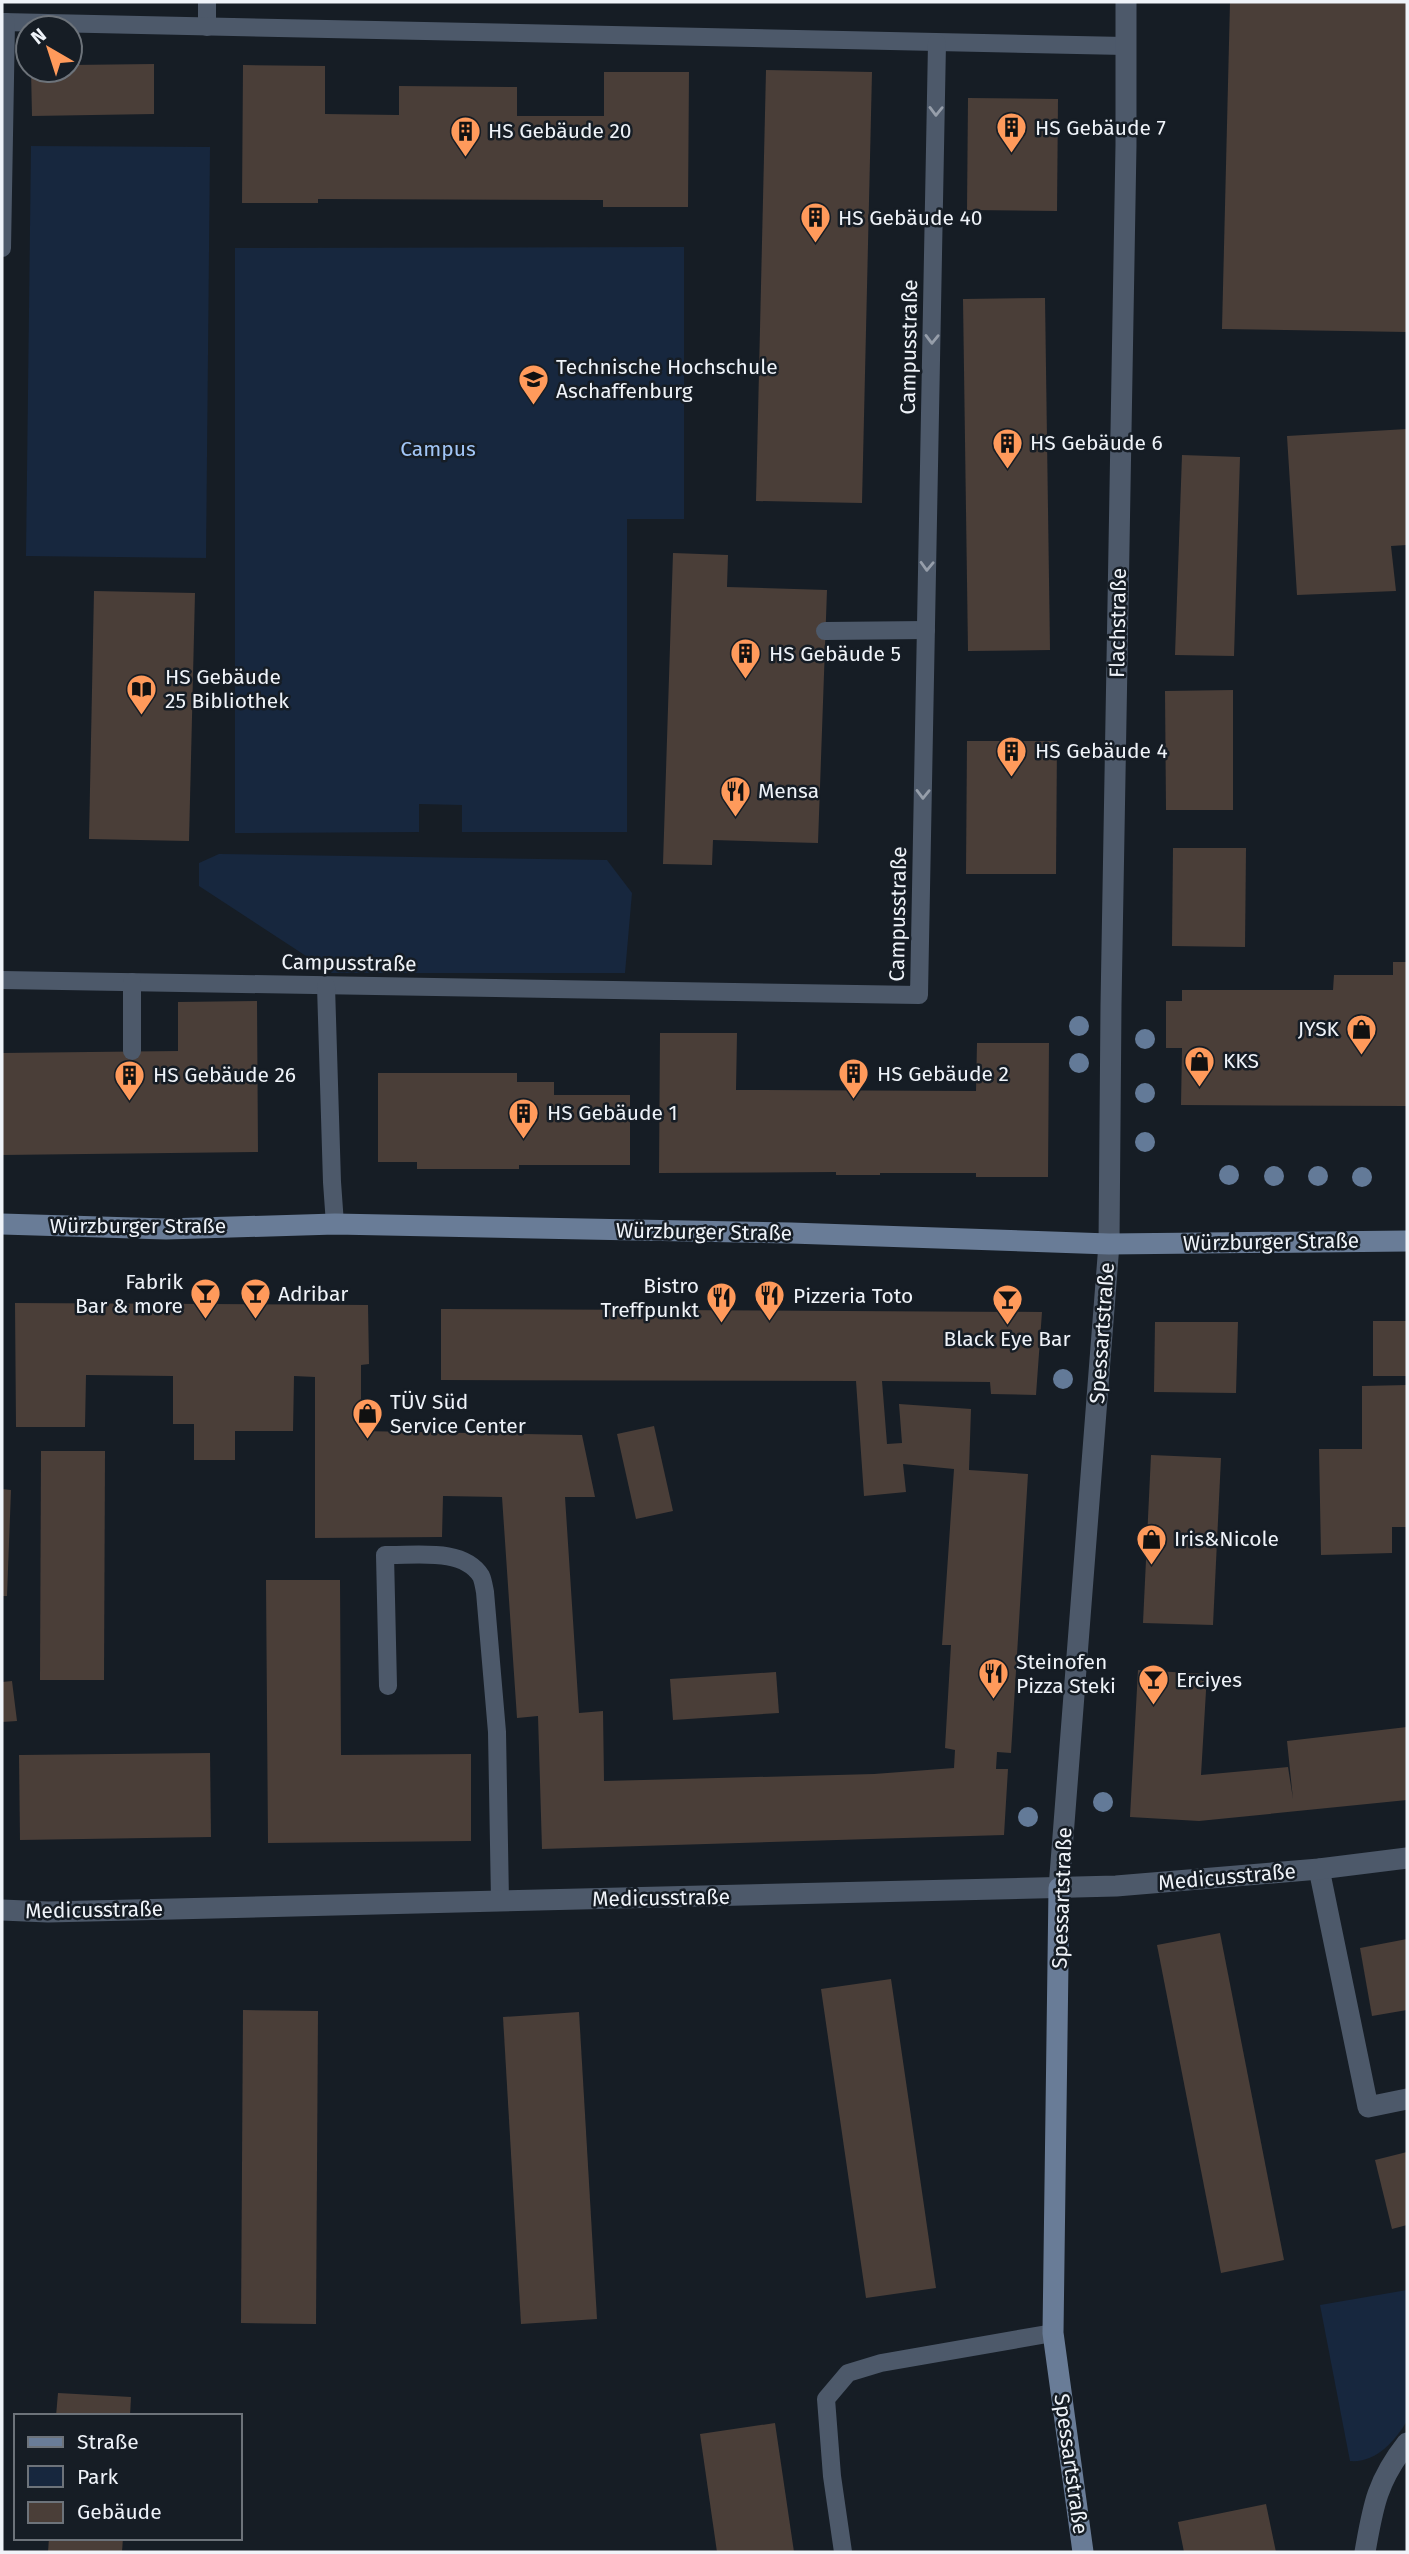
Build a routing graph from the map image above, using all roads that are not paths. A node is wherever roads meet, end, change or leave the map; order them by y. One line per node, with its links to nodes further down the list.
1 (207, 2): 4 (lane)
2 (1126, 2): 6 (street, Flachstraße)
3 (4, 22): 4 (lane); 7 (lane)
4 (207, 27): 5 (lane)
5 (937, 43): 6 (lane); 8 (lane, Campusstraße, one-way to 8)
6 (1125, 46): 17 (street, Flachstraße)
7 (2, 248)
8 (926, 630): 9 (lane); 12 (lane, Campusstraße, one-way to 12)
9 (825, 631)
10 (2, 980): 11 (lane, Campusstraße)
11 (132, 982): 12 (lane, Campusstraße); 13 (lane)
12 (327, 986): 15 (lane)
13 (132, 1051)
14 (2, 1224): 15 (main road, Würzburger Straße)
15 (335, 1224): 17 (main road, Würzburger Straße)
16 (1407, 1241): 17 (main road, Würzburger Straße)
17 (1109, 1244): 21 (street, Spessartstraße)
18 (388, 1686): 22 (lane)
19 (1407, 1858): 20 (street, Medicusstraße)
20 (1319, 1869): 21 (street, Medicusstraße); 24 (street, Medicusstraße)
21 (1059, 1888): 22 (street, Medicusstraße); 25 (main road, Spessartstraße)
22 (500, 1901): 23 (street, Medicusstraße)
23 (2, 1910)
24 (1407, 2099)
25 (1053, 2333): 27 (lane); 28 (main road, Spessartstraße)
26 (1407, 2443): 29 (street)
27 (843, 2552)
28 (1083, 2552)
29 (1365, 2552)

